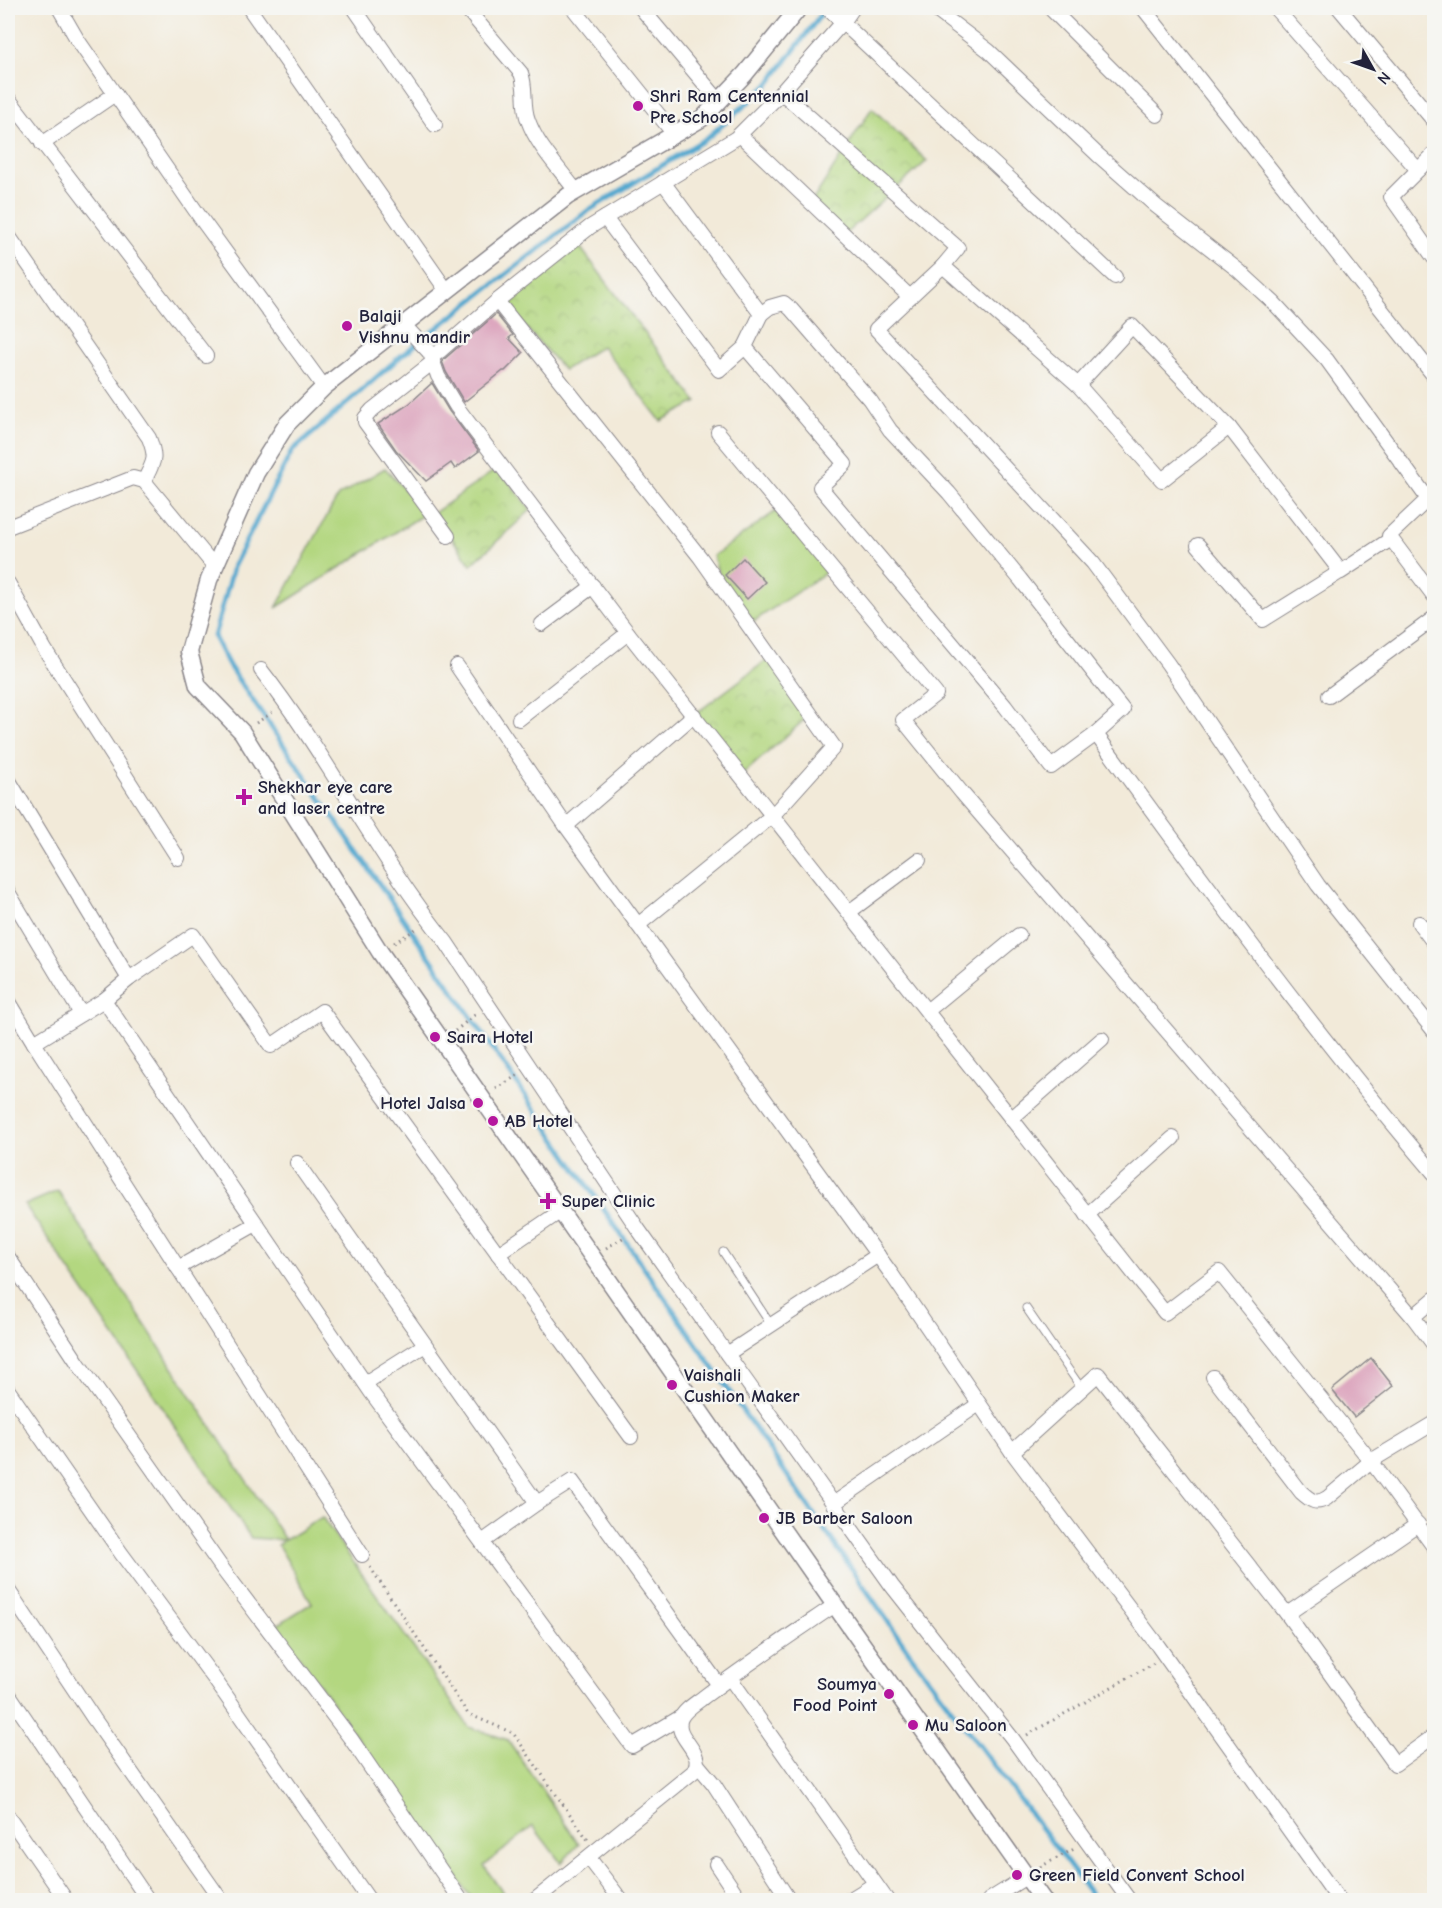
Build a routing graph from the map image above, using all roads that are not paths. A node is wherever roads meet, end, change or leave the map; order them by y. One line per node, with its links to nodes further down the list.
1 (59, 8): 16 (street)
2 (249, 8): 34 (street)
3 (354, 8): 21 (street)
4 (466, 8): 28 (street)
5 (573, 8): 22 (street)
6 (641, 8): 18 (street)
7 (799, 8): 18 (street)
8 (853, 8): 14 (street)
9 (933, 8): 48 (street)
10 (1050, 8): 19 (street)
11 (1143, 8): 42 (street)
12 (1275, 8): 26 (street)
13 (1339, 8): 20 (street)
14 (836, 15): 15 (street); 33 (street)
15 (781, 92): 23 (street); 32 (street)
16 (115, 94): 24 (street); 44 (street)
17 (8, 98): 24 (street)
18 (719, 101): 22 (street)
19 (1157, 115)
20 (1434, 121)
21 (435, 125)
22 (674, 135): 28 (street)
23 (740, 135): 27 (street); 35 (street)
24 (42, 144): 41 (street)
25 (1434, 154): 26 (street)
26 (1418, 170): 31 (street)
27 (663, 182): 29 (street); 37 (street)
28 (576, 191): 34 (street)
29 (605, 218): 36 (street); 39 (street)
30 (8, 235): 47 (street)
31 (1434, 258)
32 (943, 266): 35 (street); 43 (street)
33 (1115, 277)
34 (447, 291): 38 (street)
35 (910, 297): 83 (street)
36 (496, 301): 40 (street); 68 (street)
37 (761, 314): 39 (street); 66 (street)
38 (409, 331): 40 (street); 44 (street)
39 (745, 347): 66 (street)
40 (430, 355): 50 (street); 56 (street)
41 (206, 356)
42 (1434, 376)
43 (1078, 384): 45 (street); 45 (street)
44 (324, 387): 53 (street)
45 (1229, 427): 54 (street)
46 (718, 432): 100 (street)
47 (144, 481): 49 (street); 53 (street)
48 (1431, 496): 51 (street)
49 (8, 527)
50 (448, 536)
51 (1391, 539): 54 (street); 57 (street)
52 (1198, 545): 54 (street)
53 (215, 567): 90 (street)
54 (1340, 572)
55 (8, 583): 70 (street)
56 (593, 586): 59 (street); 60 (street)
57 (1434, 596)
58 (1434, 618): 63 (street)
59 (542, 624)
60 (628, 633): 64 (street); 65 (street)
61 (457, 666): 69 (street)
62 (261, 670): 104 (street)
63 (1329, 696)
64 (694, 715): 68 (street); 69 (street)
65 (519, 719)
66 (1096, 734): 89 (street)
67 (8, 779): 78 (street)
68 (772, 815): 73 (street); 75 (street)
69 (566, 826): 75 (street)
70 (178, 858)
71 (919, 860): 73 (street)
72 (8, 892): 82 (street)
73 (849, 912): 81 (street)
74 (1419, 923): 77 (street)
75 (638, 925): 95 (street)
76 (1019, 935): 81 (street)
77 (1434, 943)
78 (129, 979): 80 (street); 94 (street)
79 (8, 1000): 85 (street)
80 (104, 1000): 82 (street); 92 (street)
81 (927, 1011): 86 (street)
82 (81, 1014): 85 (street)
83 (1434, 1031)
84 (1102, 1039): 86 (street)
85 (34, 1043): 97 (street)
86 (1011, 1119): 91 (street)
87 (1173, 1138): 91 (street)
88 (297, 1163): 102 (street)
89 (1434, 1173)
90 (561, 1211): 94 (street); 121 (street)
91 (1087, 1215): 113 (street)
92 (256, 1224): 97 (street); 106 (street)
93 (723, 1252): 101 (lane)
94 (498, 1254): 111 (street)
95 (878, 1255): 101 (street); 109 (street)
96 (8, 1257): 137 (street)
97 (178, 1268): 119 (street)
98 (1434, 1299): 100 (street)
99 (1026, 1308): 107 (lane)
100 (1413, 1317): 103 (street)
101 (771, 1325): 104 (street)
102 (425, 1345): 106 (street); 114 (street)
103 (1434, 1345)
104 (727, 1354): 115 (street)
105 (1213, 1377): 113 (street)
106 (365, 1383): 117 (street)
107 (1082, 1389): 112 (street); 122 (street)
108 (8, 1390): 136 (street)
109 (979, 1404): 112 (street); 115 (street)
110 (1434, 1423): 113 (street)
111 (631, 1437)
112 (1012, 1452): 147 (street)
113 (1371, 1461): 116 (street)
114 (537, 1503): 117 (street); 123 (street)
115 (833, 1503): 146 (street)
116 (1418, 1524): 118 (street); 122 (street)
117 (482, 1542): 125 (street)
118 (1434, 1547)
119 (362, 1555)
120 (8, 1590): 135 (street)
121 (835, 1605): 123 (street); 131 (street)
122 (1287, 1614): 126 (street)
123 (724, 1682): 125 (street); 132 (street)
124 (8, 1693): 134 (street)
125 (681, 1717): 127 (street)
126 (1434, 1736)
127 (697, 1764): 129 (street); 141 (street)
128 (8, 1816): 133 (street)
129 (593, 1855): 138 (street); 139 (street)
130 (716, 1864): 140 (street)
131 (1033, 1872): 144 (street); 145 (street)
132 (875, 1884): 142 (street); 143 (street)
133 (66, 1900)
134 (148, 1900)
135 (221, 1900)
136 (369, 1900)
137 (461, 1900)
138 (535, 1900)
139 (621, 1900)
140 (740, 1900)
141 (789, 1900)
142 (849, 1900)
143 (887, 1900)
144 (988, 1900)
145 (1043, 1900)
146 (1129, 1900)
147 (1339, 1900)

